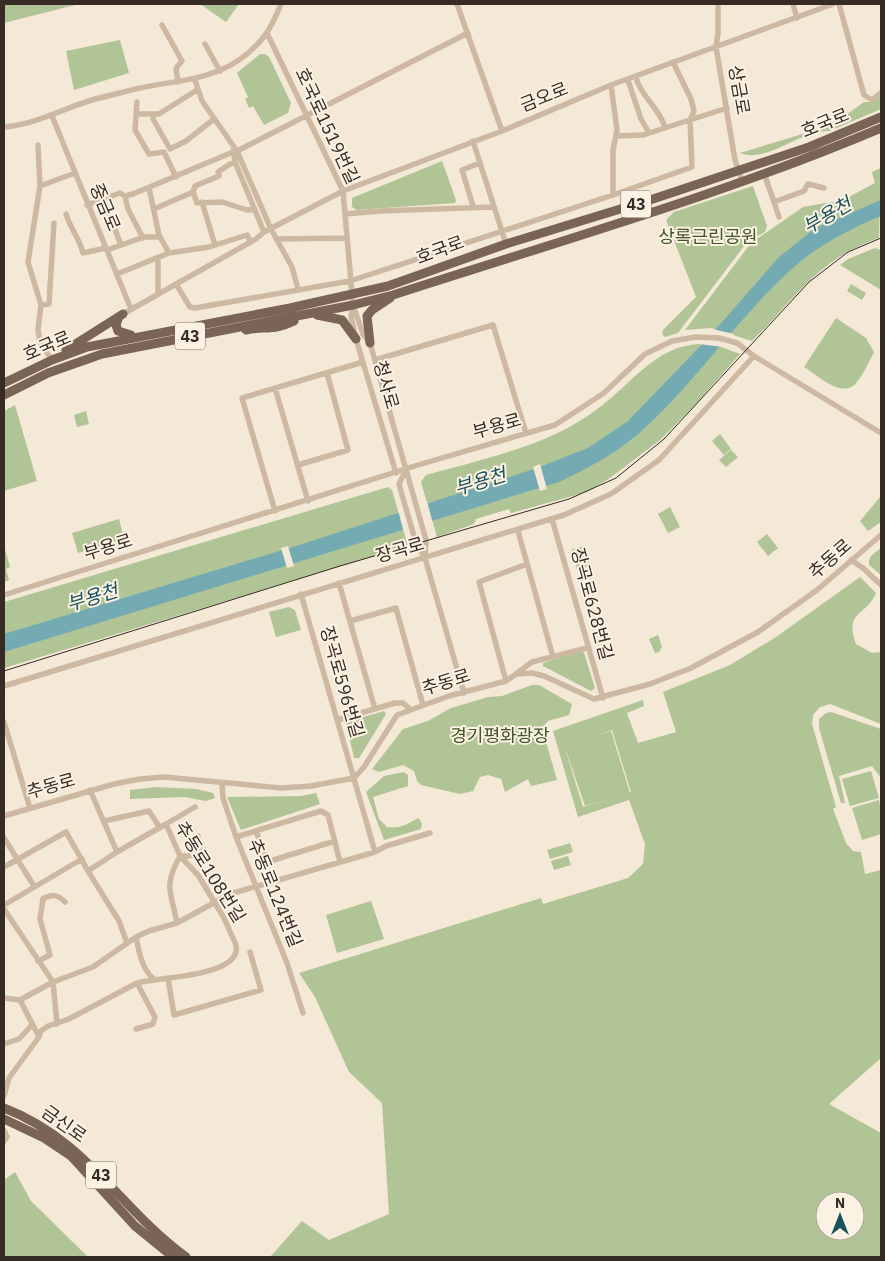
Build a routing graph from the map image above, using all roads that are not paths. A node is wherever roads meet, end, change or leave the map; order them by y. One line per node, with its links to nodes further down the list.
1 (281, 4): 9 (street)
2 (457, 4): 10 (street)
3 (718, 4): 12 (street, 상금로)
4 (793, 4): 7 (street)
5 (833, 4): 7 (street, 금오로)
6 (839, 4): 21 (street)
7 (797, 18): 12 (street, 금오로)
8 (162, 25): 18 (street)
9 (266, 33): 14 (street); 26 (street, 호국로1519번길)
10 (468, 34): 26 (street); 34 (street)
11 (206, 44): 14 (street)
12 (716, 47): 13 (street, 금오로); 23 (street, 상금로)
13 (673, 62): 15 (street, 금오로); 30 (street)
14 (220, 71): 16 (street)
15 (636, 78): 17 (street, 금오로); 32 (street)
16 (195, 80): 18 (street); 20 (street)
17 (628, 80): 19 (street, 금오로); 35 (street)
18 (178, 82): 27 (street)
19 (611, 85): 34 (street, 금오로); 36 (street)
20 (197, 90): 25 (street); 29 (street)
21 (881, 93)
22 (136, 102): 24 (street)
23 (727, 108): 30 (street); 42 (street, 상금로)
24 (136, 114): 25 (street); 45 (street)
25 (153, 115): 29 (street)
26 (308, 115): 39 (street); 50 (street, 호국로1519번길)
27 (52, 116): 31 (street); 43 (street, 중금로)
28 (881, 117): 42 (main road, 호국로 / 43)
29 (214, 119): 39 (street)
30 (690, 120): 32 (street); 52 (street)
31 (4, 127)
32 (665, 127): 35 (street)
33 (881, 128): 44 (main road, 호국로 / 43)
34 (502, 131): 37 (street, 금오로)
35 (649, 133): 36 (street)
36 (616, 136): 52 (street)
37 (473, 141): 41 (street); 50 (street, 금오로)
38 (38, 145): 47 (street)
39 (236, 148): 40 (street); 45 (street); 66 (street)
40 (236, 163): 51 (street); 61 (street)
41 (480, 163): 58 (street); 59 (street)
42 (738, 171): 46 (street, 상금로); 74 (main road, 호국로 / 43)
43 (74, 173): 47 (street); 57 (street, 중금로)
44 (764, 173): 46 (main road, 호국로 / 43); 56 (street)
45 (176, 176): 48 (street)
46 (742, 181): 86 (main road, 호국로 / 43)
47 (40, 186): 87 (street)
48 (149, 188): 53 (street); 60 (street)
49 (824, 188): 56 (street)
50 (343, 191): 63 (street, 호국로1519번길); 66 (street, 금오로)
51 (193, 192): 55 (street); 60 (street)
52 (613, 195): 67 (street)
53 (125, 196): 54 (street); 70 (street)
54 (100, 202): 57 (street); 75 (street)
55 (202, 202): 61 (street); 76 (street)
56 (774, 202): 64 (street)
57 (87, 205): 77 (street, 중금로)
58 (473, 206): 59 (street); 63 (street)
59 (494, 207): 67 (street)
60 (154, 209): 78 (street)
61 (255, 209): 68 (street)
62 (66, 214): 77 (street)
63 (345, 214): 71 (street, 호국로1519번길)
64 (779, 216)
65 (54, 223): 87 (street)
66 (271, 229): 68 (street, 금오로); 72 (street)
67 (501, 231): 74 (street); 81 (street)
68 (264, 232): 73 (street, 금오로)
69 (159, 237): 70 (street)
70 (143, 238): 75 (street)
71 (347, 238): 72 (street); 81 (street, 호국로1519번길)
72 (276, 240): 83 (street)
73 (251, 242): 76 (street); 82 (street, 금오로)
74 (506, 244): 85 (main road, 호국로 / 43)
75 (121, 245): 77 (street)
76 (215, 245): 78 (street)
77 (107, 249): 80 (street, 중금로)
78 (168, 253): 79 (street)
79 (158, 258): 80 (street); 84 (street)
80 (117, 274): 89 (street, 중금로)
81 (350, 281): 83 (street); 85 (street, 호국로1519번길)
82 (176, 284): 83 (street); 84 (street, 금오로)
83 (298, 289)
84 (158, 294): 89 (street, 금오로)
85 (352, 295): 88 (street, 청사로); 94 (main road, 호국로 / 43)
86 (393, 295): 88 (main road, 호국로 / 43); 96 (main road, 호국로)
87 (41, 305): 99 (street)
88 (353, 305): 90 (main road, 호국로 / 43); 95 (street, 청사로); 96 (street, 청사로)
89 (131, 309): 91 (street, 금오로)
90 (309, 314): 92 (main road); 93 (main road, 호국로 / 43)
91 (120, 316): 94 (main road); 97 (main road); 99 (main road)
92 (321, 316): 93 (main road); 95 (main road)
93 (229, 329): 102 (main road, 호국로 / 43)
94 (144, 335): 97 (main road, 호국로 / 43)
95 (356, 339): 101 (street, 청사로)
96 (370, 343): 100 (street, 청사로)
97 (98, 344): 99 (main road, 호국로 / 43); 102 (main road)
98 (754, 356): 107 (street); 108 (street, 부용로); 114 (street, 장곡로)
99 (52, 360): 104 (main road, 호국로 / 43)
100 (375, 360): 108 (street); 110 (street, 청사로)
101 (363, 362): 103 (street); 111 (street, 청사로)
102 (72, 364): 106 (main road, 호국로 / 43)
103 (327, 373): 105 (street); 109 (street)
104 (4, 383)
105 (275, 388): 109 (street); 113 (street)
106 (4, 394)
107 (881, 432)
108 (526, 433): 110 (street, 부용로)
109 (298, 465): 112 (street)
110 (407, 469): 111 (street, 부용로); 117 (street, 청사로); 117 (street)
111 (396, 473): 112 (street, 부용로)
112 (308, 501): 113 (street, 부용로)
113 (275, 511): 123 (street, 부용로)
114 (552, 519): 115 (street, 장곡로); 125 (street, 장곡로628번길)
115 (518, 531): 117 (street, 장곡로); 119 (street)
116 (881, 535): 118 (street, 추동로)
117 (426, 558): 120 (street, 장곡로); 130 (street)
118 (851, 560): 121 (street); 131 (street, 추동로)
119 (527, 564): 126 (street); 128 (street)
120 (339, 583): 122 (street, 장곡로); 124 (street)
121 (881, 585)
122 (302, 594): 129 (street, 장곡로); 135 (street, 장곡로596번길)
123 (4, 595)
124 (350, 621): 132 (street); 133 (street)
125 (587, 648): 126 (street); 131 (street, 장곡로628번길)
126 (553, 657): 127 (street)
127 (516, 674): 128 (street, 추동로); 131 (street, 추동로)
128 (506, 681): 130 (street, 추동로)
129 (4, 686)
130 (464, 693): 132 (street, 추동로)
131 (602, 698)
132 (423, 705): 134 (street, 추동로)
133 (374, 709): 134 (street); 135 (street)
134 (410, 709): 137 (street, 추동로)
135 (337, 720): 137 (street, 장곡로596번길)
136 (4, 722): 141 (street)
137 (354, 778): 138 (street, 추동로); 153 (street, 장곡로596번길)
138 (222, 783): 139 (street, 추동로); 149 (street, 추동로124번길)
139 (90, 790): 141 (street, 추동로); 143 (street)
140 (195, 807): 144 (street)
141 (30, 808): 142 (street, 추동로)
142 (4, 816)
143 (104, 821): 145 (street); 152 (street)
144 (166, 824): 145 (street, 추동로108번길); 154 (street, 추동로108번길)
145 (160, 828): 152 (street, 추동로108번길)
146 (256, 831): 149 (street); 151 (street); 151 (street)
147 (430, 833): 153 (street)
148 (198, 836): 154 (street)
149 (236, 837): 161 (street, 추동로124번길)
150 (4, 838): 156 (street)
151 (335, 841): 157 (street)
152 (117, 852): 159 (street, 추동로108번길)
153 (375, 852): 157 (street)
154 (180, 856): 163 (street, 추동로108번길); 166 (street)
155 (82, 859): 156 (street); 159 (street); 160 (street)
156 (17, 860): 158 (street); 160 (street)
157 (340, 862): 161 (street)
158 (4, 867)
159 (88, 871): 168 (street)
160 (34, 886): 164 (street)
161 (257, 887): 163 (street); 177 (street, 추동로124번길)
162 (64, 902): 170 (street)
163 (215, 902): 166 (street); 171 (street, 추동로108번길)
164 (4, 905)
165 (4, 909): 170 (street)
166 (176, 923): 167 (street)
167 (136, 937): 168 (street); 172 (street)
168 (127, 943): 173 (street)
169 (250, 952): 171 (street)
170 (38, 961): 173 (street)
171 (168, 978): 172 (street, 추동로108번길)
172 (154, 979): 174 (street, 추동로108번길)
173 (53, 982): 176 (street); 178 (street)
174 (137, 983): 178 (street, 추동로108번길); 180 (street)
175 (4, 998): 176 (street)
176 (20, 1000): 179 (street)
177 (304, 1013)
178 (57, 1024): 181 (street, 추동로108번길)
179 (32, 1025): 181 (street); 182 (street)
180 (136, 1029)
181 (39, 1037): 183 (street, 추동로108번길)
182 (4, 1044)
183 (7, 1077): 184 (street)
184 (4, 1096)
185 (4, 1108): 190 (main road, 금신로 / 43)
186 (4, 1119): 189 (main road, 금신로 / 43)
187 (4, 1130): 188 (street)
188 (4, 1141)
189 (173, 1257)
190 (186, 1257)

